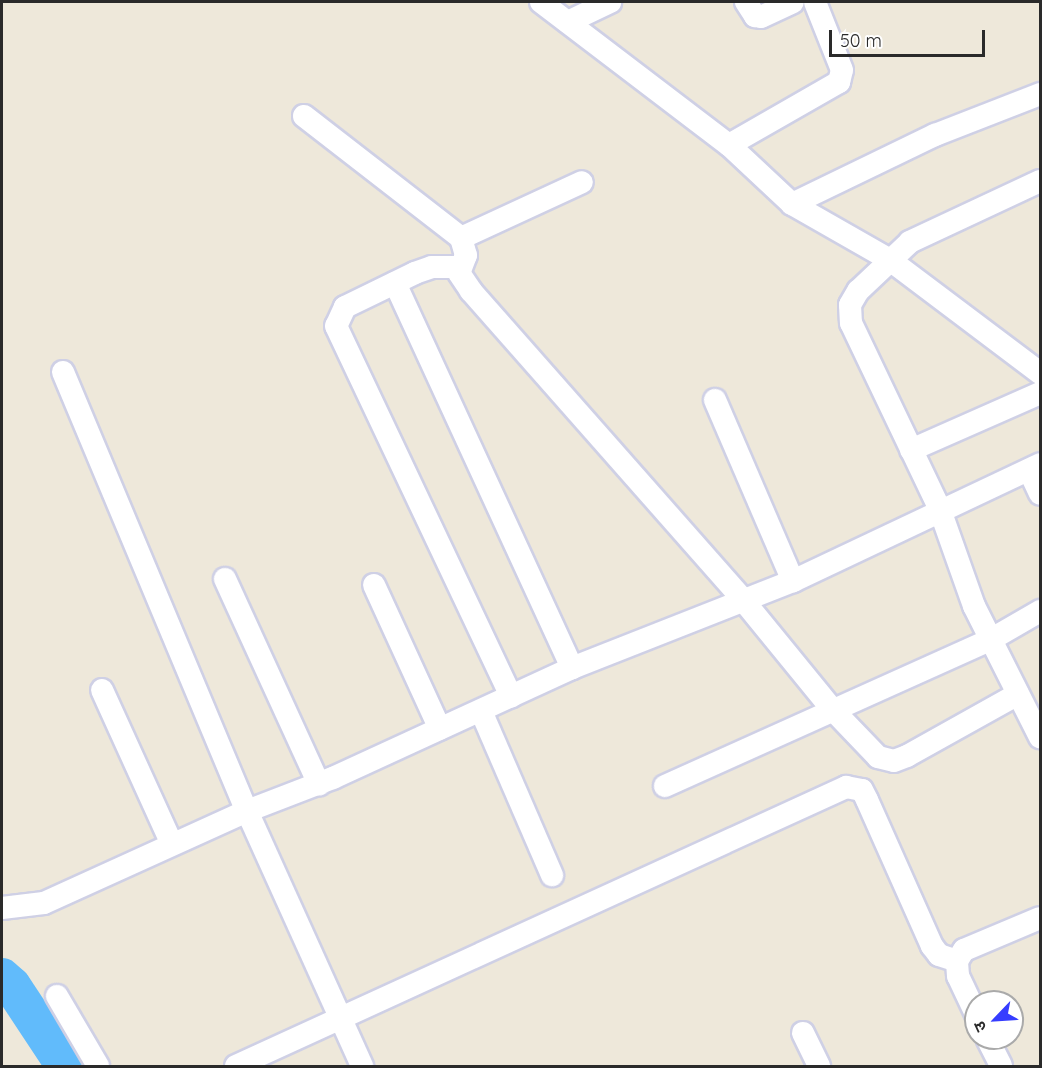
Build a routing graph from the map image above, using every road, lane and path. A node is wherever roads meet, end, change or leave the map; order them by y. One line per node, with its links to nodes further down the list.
1 (541, 2): 6 (street)
2 (610, 2): 6 (street)
3 (746, 2): 4 (street)
4 (793, 2)
5 (815, 2): 9 (street)
6 (568, 22): 9 (street)
7 (1041, 94): 12 (street)
8 (304, 116): 13 (street)
9 (729, 145): 12 (street)
10 (1041, 181): 14 (street)
11 (582, 182): 13 (street)
12 (792, 204): 14 (street)
13 (461, 238): 15 (street)
14 (890, 260): 18 (street); 21 (street)
15 (460, 267): 16 (street); 28 (street)
16 (395, 283): 31 (street); 34 (street)
17 (63, 372): 41 (street)
18 (1041, 373)
19 (1041, 393): 21 (street)
20 (715, 400): 26 (street)
21 (911, 450): 24 (street)
22 (1035, 467): 23 (street); 24 (street)
23 (1041, 494)
24 (940, 510): 26 (street); 30 (street)
25 (225, 579): 39 (street)
26 (793, 581): 28 (street)
27 (375, 585): 37 (street)
28 (742, 600): 31 (street); 35 (street)
29 (1041, 611): 30 (street)
30 (990, 640): 33 (street); 35 (street)
31 (572, 668): 34 (street)
32 (102, 690): 42 (street)
33 (1018, 694): 35 (street); 38 (street)
34 (511, 697): 36 (street)
35 (832, 709): 40 (street)
36 (481, 711): 37 (street); 43 (street)
37 (440, 729): 39 (street)
38 (1039, 731)
39 (319, 784): 41 (street)
40 (665, 786)
41 (248, 811): 42 (street); 49 (street)
42 (172, 844): 44 (street)
43 (552, 875)
44 (2, 908)
45 (1041, 918): 46 (street)
46 (957, 960): 47 (street); 49 (street)
47 (965, 990)
48 (57, 996): 52 (street)
49 (341, 1020): 53 (street); 54 (street)
50 (803, 1033): 55 (street)
51 (993, 1050): 56 (street)
52 (98, 1066)
53 (236, 1066)
54 (362, 1066)
55 (819, 1066)
56 (1001, 1066)

